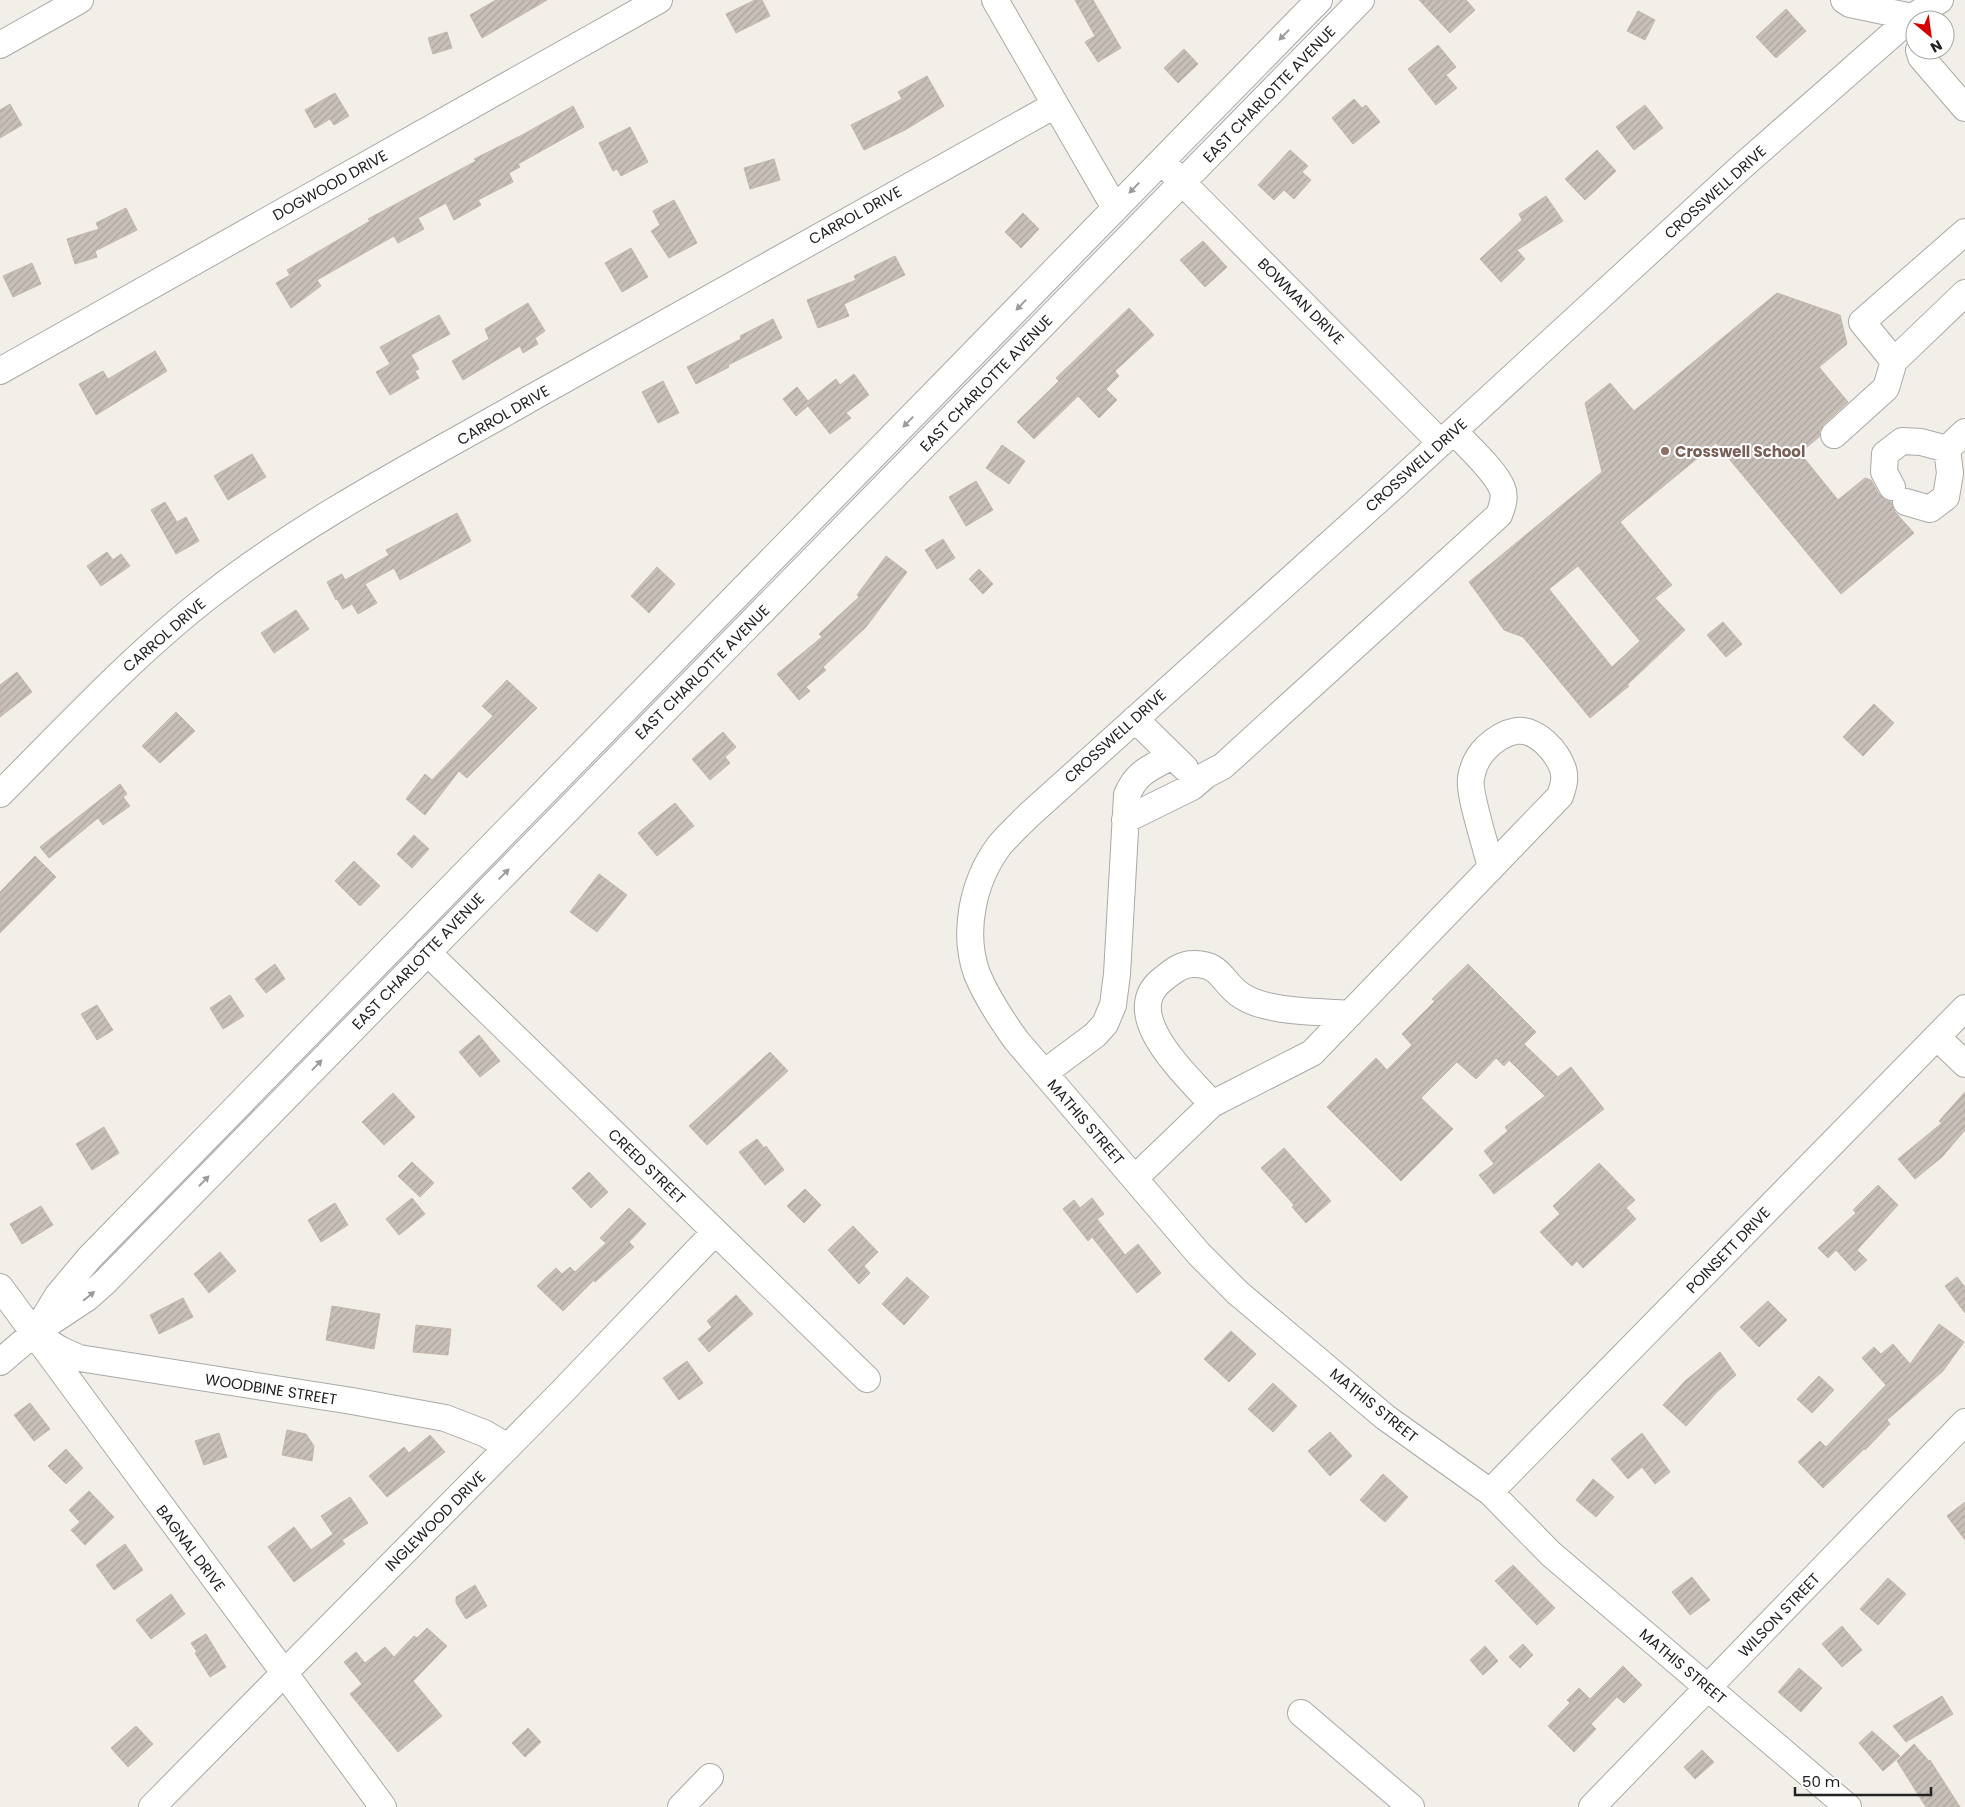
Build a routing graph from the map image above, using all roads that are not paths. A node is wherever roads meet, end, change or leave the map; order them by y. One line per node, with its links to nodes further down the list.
1 (80, 0): 11 (street)
2 (660, 0): 21 (street, DOGWOOD DRIVE)
3 (996, 0): 13 (street)
4 (1319, 0): 15 (street, EAST CHARLOTTE AVENUE, one-way to 15)
5 (1360, 0): 16 (street, EAST CHARLOTTE AVENUE)
6 (1844, 0): 9 (street)
7 (1940, 0): 8 (street, CROSSWELL DRIVE)
8 (1915, 10)
9 (1905, 11)
10 (1905, 17): 23 (street, CROSSWELL DRIVE)
11 (0, 45)
12 (1924, 60): 14 (street)
13 (1055, 105): 17 (street); 28 (street, CARROL DRIVE)
14 (1965, 108)
15 (1161, 160): 16 (street, BOWMAN DRIVE); 17 (street, EAST CHARLOTTE AVENUE, one-way to 17)
16 (1183, 182): 23 (street, BOWMAN DRIVE); 32 (street, EAST CHARLOTTE AVENUE, one-way to 16)
17 (1115, 208): 42 (street, EAST CHARLOTTE AVENUE, one-way to 42)
18 (1965, 232): 20 (street)
19 (1965, 293): 20 (street)
20 (1894, 361): 22 (street)
21 (0, 371)
22 (1834, 435)
23 (1447, 437): 25 (street, CROSSWELL DRIVE); 27 (street, BOWMAN DRIVE)
24 (1956, 441): 24 (street)
25 (1135, 719): 26 (street); 31 (street, CROSSWELL DRIVE)
26 (1172, 756): 27 (street); 29 (street)
27 (1206, 775): 29 (street, BOWMAN DRIVE)
28 (0, 794)
29 (1125, 820): 37 (street)
30 (1491, 868): 30 (street); 34 (street)
31 (972, 943): 37 (street, MATHIS STREET)
32 (427, 952): 40 (street, CREED STREET); 42 (street, EAST CHARLOTTE AVENUE, one-way to 32)
33 (1965, 1008): 35 (street, POINSETT DRIVE)
34 (1350, 1014): 38 (street); 38 (street)
35 (1937, 1037): 36 (street); 47 (street, POINSETT DRIVE)
36 (1965, 1064)
37 (1044, 1072): 39 (street, MATHIS STREET)
38 (1212, 1104): 39 (street)
39 (1134, 1178): 47 (street, MATHIS STREET)
40 (715, 1232): 44 (street, CREED STREET); 46 (street, INGLEWOOD DRIVE)
41 (0, 1288): 42 (street, BAGNAL DRIVE)
42 (34, 1333): 43 (street, EAST CHARLOTTE AVENUE); 46 (street, WOODBINE STREET); 48 (street, BAGNAL DRIVE)
43 (0, 1362)
44 (867, 1379)
45 (1965, 1422): 49 (street, WILSON STREET)
46 (508, 1447): 48 (street, INGLEWOOD DRIVE)
47 (1490, 1492): 49 (street, MATHIS STREET)
48 (286, 1673): 52 (street, INGLEWOOD DRIVE); 53 (street, BAGNAL DRIVE)
49 (1709, 1687): 56 (street, WILSON STREET); 57 (street, MATHIS STREET)
50 (1301, 1713): 55 (street)
51 (710, 1777): 54 (street)
52 (152, 1807)
53 (383, 1807)
54 (681, 1807)
55 (1411, 1807)
56 (1592, 1807)
57 (1848, 1807)

